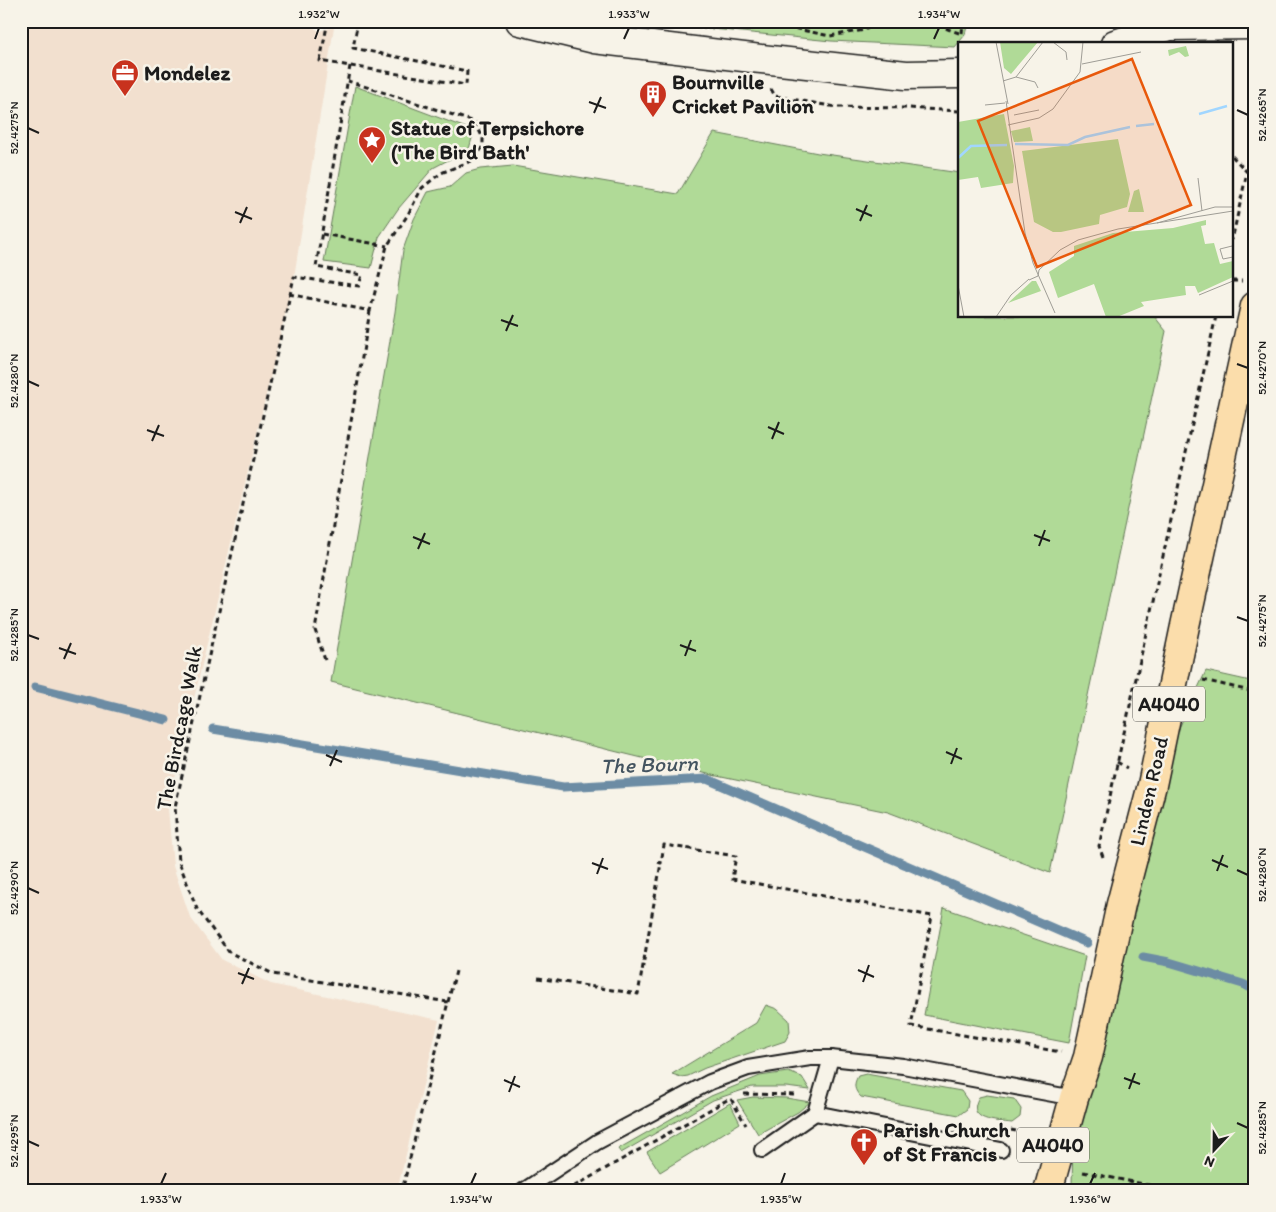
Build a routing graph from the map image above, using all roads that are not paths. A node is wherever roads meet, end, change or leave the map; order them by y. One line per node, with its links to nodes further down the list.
1 (520, 21): 5 (street)
2 (1174, 24): 3 (street); 4 (street)
3 (1255, 25)
4 (1122, 42)
5 (958, 74)
6 (1255, 306): 8 (highway, Linden Road / A4040)
7 (831, 1058): 8 (lane); 9 (lane); 12 (lane)
8 (1074, 1098): 13 (highway, Linden Road / A4040); 14 (highway, Linden Road / A4040)
9 (816, 1113): 10 (lane); 11 (lane)
10 (762, 1150)
11 (1001, 1150)
12 (523, 1191)
13 (1032, 1191)
14 (1048, 1191)

